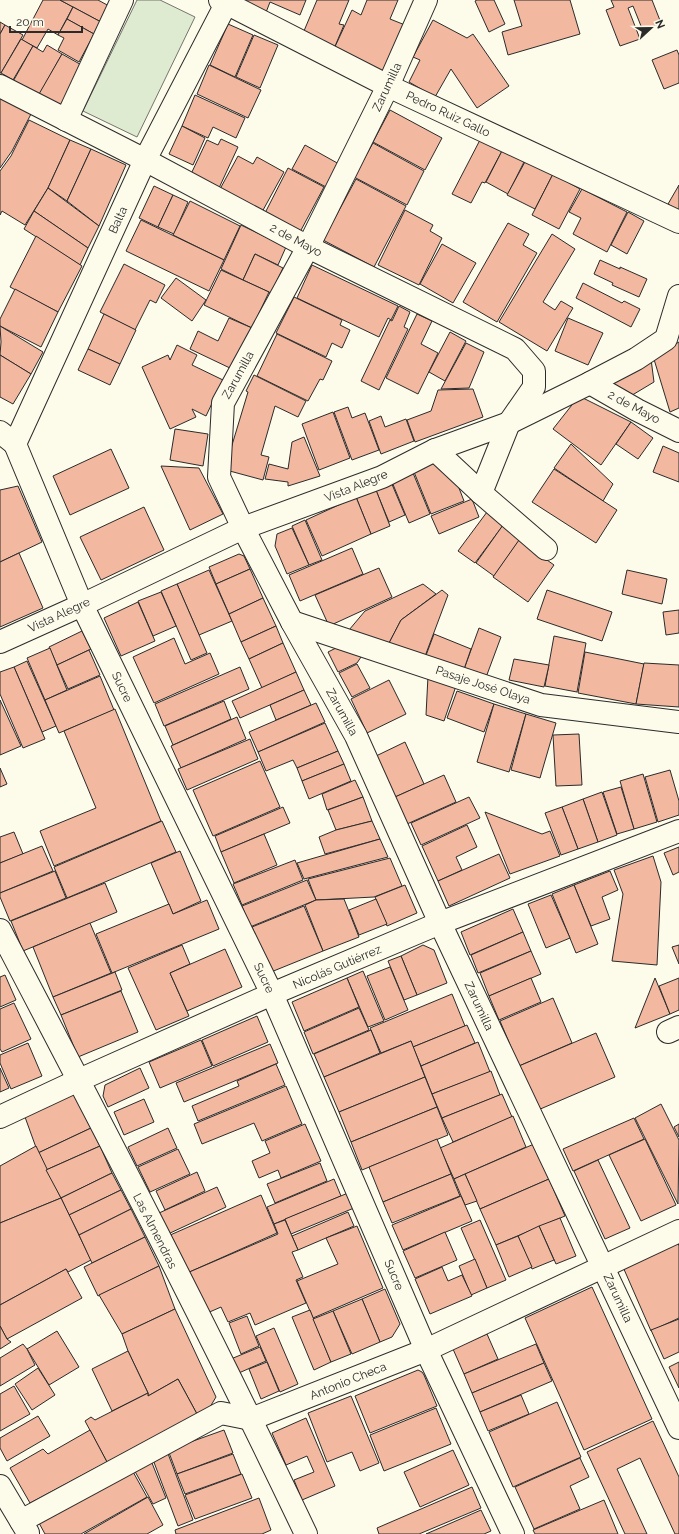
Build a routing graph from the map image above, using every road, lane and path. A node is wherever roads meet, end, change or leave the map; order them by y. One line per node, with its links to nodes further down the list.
1 (122, 0): 6 (street)
2 (426, 0): 5 (street, Zarumilla)
3 (224, 1): 5 (street, Pedro Ruiz Gallo); 7 (street, Balta)
4 (0, 86): 6 (street, 2 de Mayo)
5 (388, 86): 8 (street, Pedro Ruiz Gallo); 9 (street, Zarumilla)
6 (66, 120): 7 (street, 2 de Mayo)
7 (145, 160): 9 (street, 2 de Mayo); 14 (street, Balta)
8 (679, 222)
9 (308, 247): 12 (street, 2 de Mayo); 17 (street, Zarumilla)
10 (679, 296): 11 (street, Vista Alegre)
11 (590, 383): 12 (street, Vista Alegre); 13 (street, 2 de Mayo)
12 (509, 423): 15 (street, Vista Alegre); 16 (street, 2 de Mayo)
13 (679, 431)
14 (8, 438): 19 (street, Sucre)
15 (435, 450): 16 (street); 17 (street, Vista Alegre)
16 (482, 493): 18 (street)
17 (243, 528): 19 (street, Vista Alegre); 20 (street, Zarumilla)
18 (546, 549)
19 (82, 605): 21 (street, Vista Alegre); 26 (street, Sucre)
20 (292, 622): 22 (street, Pasaje José Olaya); 24 (street, Zarumilla)
21 (0, 642)
22 (679, 722)
23 (679, 831): 24 (street, Nicolás Gutiérrez)
24 (440, 923): 26 (street, Nicolás Gutiérrez); 30 (street, Zarumilla)
25 (0, 930): 27 (street, Las Almendras)
26 (272, 994): 27 (street, Nicolás Gutiérrez); 31 (street, Sucre)
27 (79, 1080): 28 (street, Nicolás Gutiérrez); 32 (street, Las Almendras)
28 (0, 1117)
29 (679, 1231): 30 (street, Antonio Checa)
30 (603, 1266): 31 (street, Antonio Checa); 33 (street, Zarumilla)
31 (426, 1350): 32 (street, Antonio Checa); 37 (street, Sucre)
32 (251, 1419): 35 (street); 36 (street, Las Almendras)
33 (679, 1428)
34 (0, 1486): 35 (street)
35 (25, 1527)
36 (306, 1534)
37 (513, 1534)

